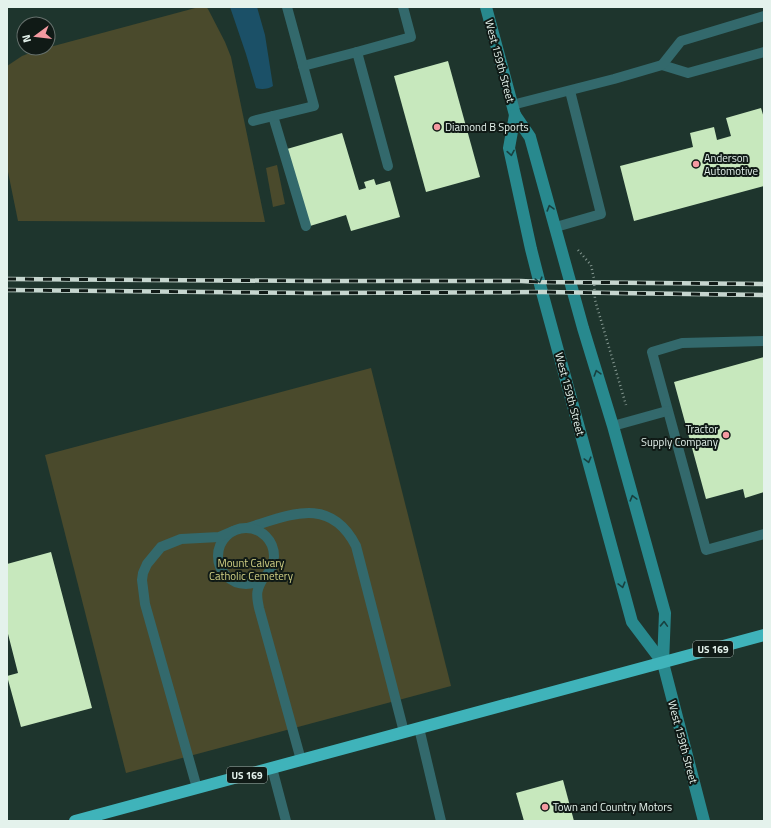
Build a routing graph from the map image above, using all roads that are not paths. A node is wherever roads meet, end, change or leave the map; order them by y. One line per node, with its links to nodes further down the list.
1 (287, 7): 8 (lane)
2 (403, 7): 5 (lane)
3 (486, 7): 10 (main road, West 159th Street)
4 (764, 16): 7 (lane)
5 (357, 52): 8 (lane); 13 (lane)
6 (764, 52): 7 (lane)
7 (662, 65): 9 (lane)
8 (303, 66): 11 (lane)
9 (570, 91): 10 (lane); 15 (lane)
10 (514, 110): 15 (main road, West 159th Street, one-way to 10); 30 (main road, West 159th Street, one-way to 30)
11 (273, 116): 12 (lane); 14 (lane)
12 (253, 121)
13 (388, 166)
14 (306, 226)
15 (556, 227): 18 (main road, West 159th Street, one-way to 15)
16 (764, 341): 17 (lane)
17 (667, 411): 18 (lane); 22 (lane)
18 (613, 426): 30 (main road, West 159th Street, one-way to 18)
19 (269, 521): 20 (lane); 24 (lane); 32 (lane)
20 (247, 528): 21 (lane); 24 (lane)
21 (233, 531): 23 (lane); 25 (lane)
22 (764, 534)
23 (204, 538): 25 (lane); 35 (lane)
24 (269, 540): 26 (lane)
25 (219, 554): 27 (lane)
26 (264, 577): 27 (lane); 28 (lane)
27 (236, 581): 28 (lane)
28 (259, 608): 33 (lane)
29 (764, 635): 30 (highway, US 169)
30 (662, 663): 31 (highway, US 169); 39 (main road, West 159th Street)
31 (419, 728): 32 (highway, US 169); 38 (lane)
32 (404, 732): 33 (highway, US 169)
33 (301, 760): 34 (highway, US 169)
34 (272, 768): 35 (highway, US 169); 37 (lane)
35 (197, 788): 36 (highway, US 169)
36 (75, 821)
37 (286, 821)
38 (441, 821)
39 (704, 821)

